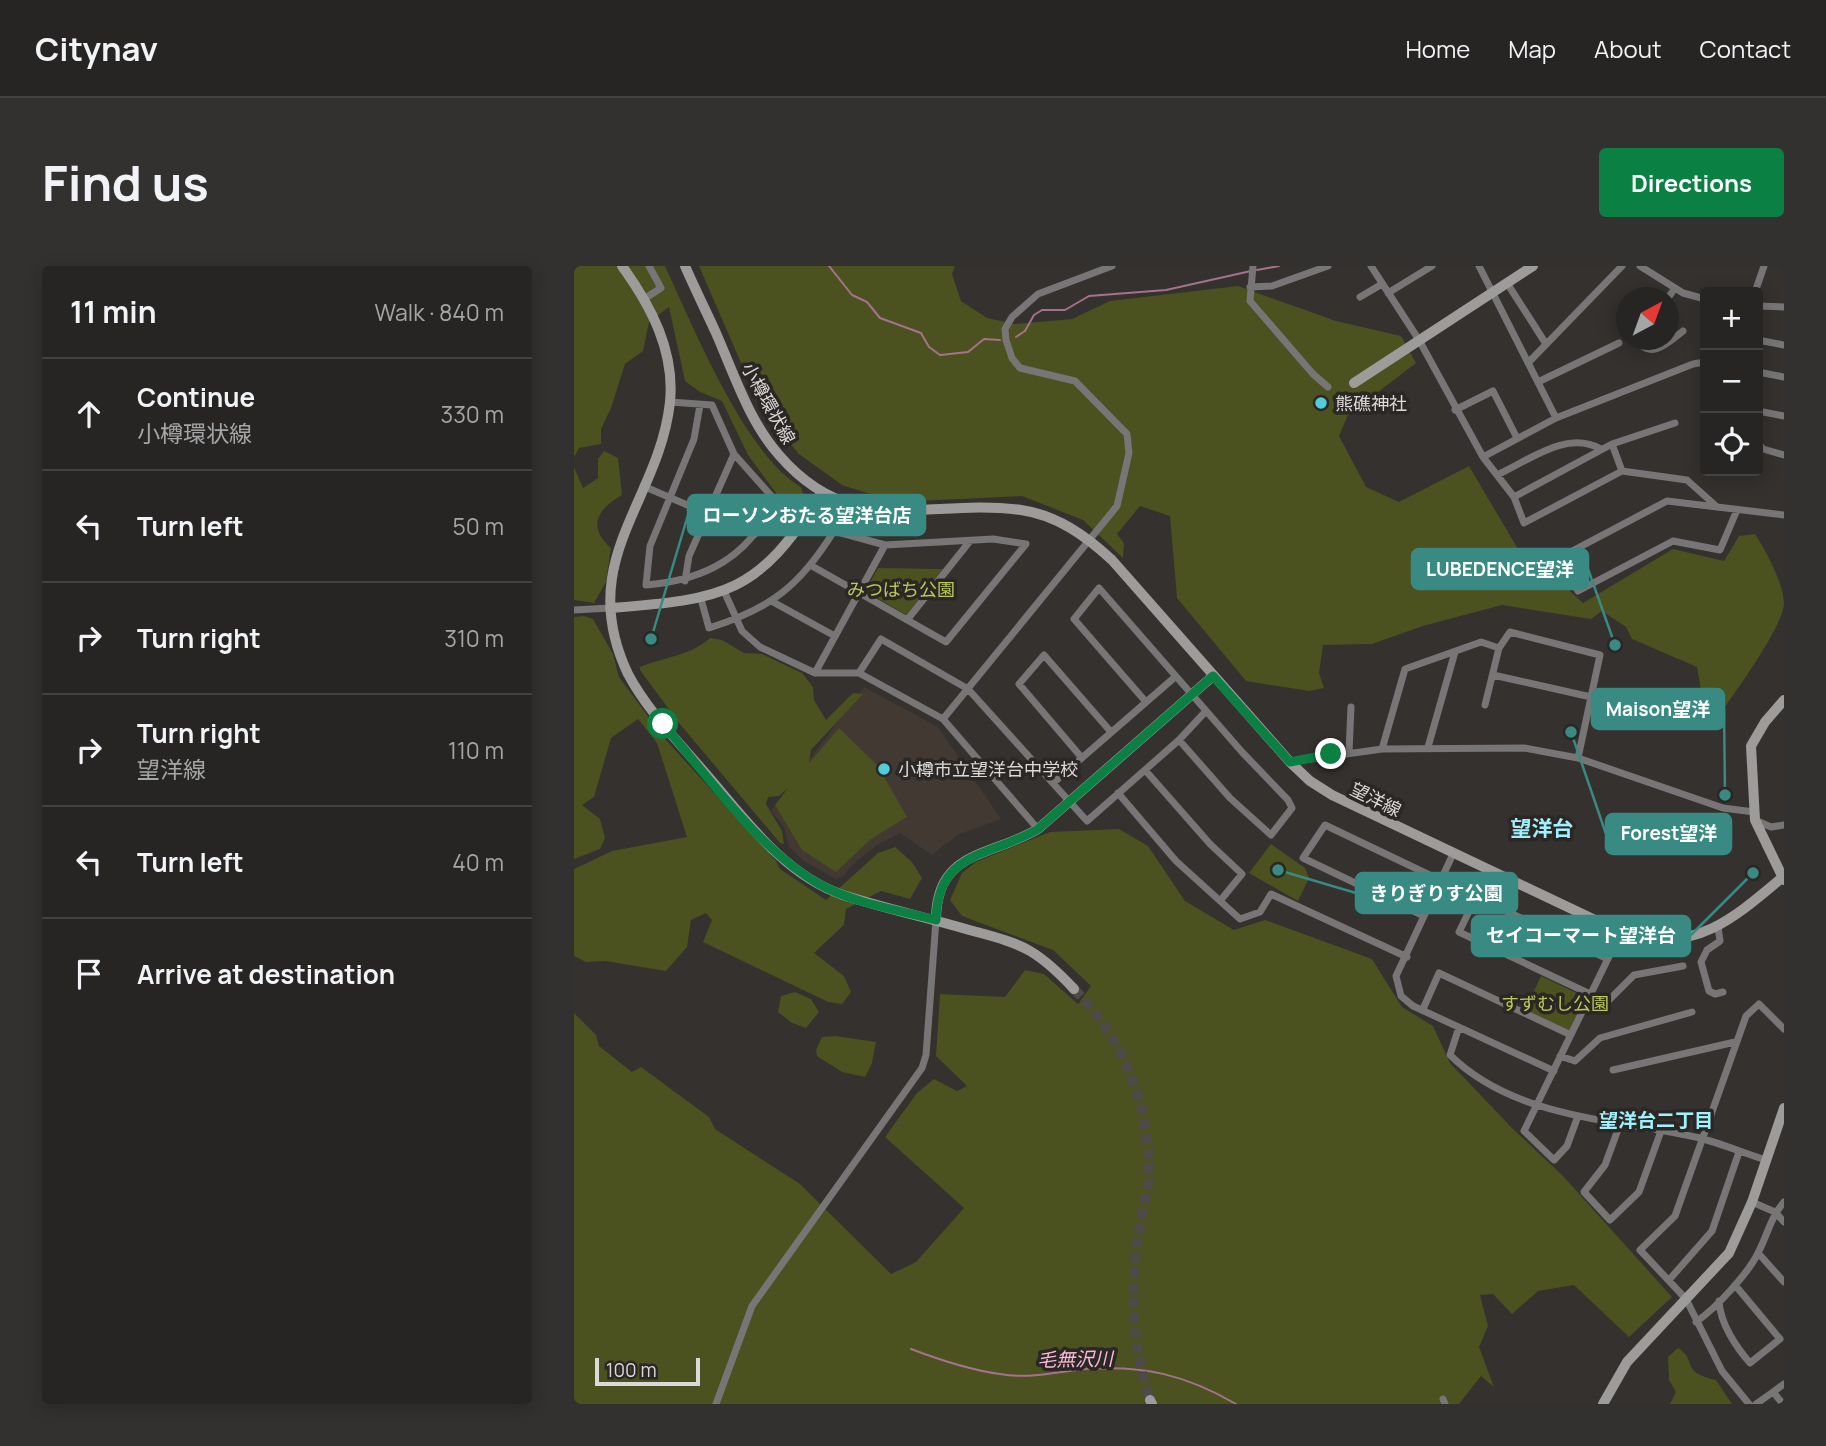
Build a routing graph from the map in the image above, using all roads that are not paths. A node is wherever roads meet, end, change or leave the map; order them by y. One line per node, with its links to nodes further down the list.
1 (622, 266): 24 (street)
2 (649, 266): 24 (street)
3 (685, 266): 58 (street, 小樽環状線)
4 (1112, 266): 66 (street)
5 (1254, 266): 16 (street)
6 (1328, 266): 16 (street)
7 (1371, 266): 15 (street)
8 (1432, 266): 20 (street)
9 (1479, 266): 21 (street)
10 (1533, 266): 14 (street)
11 (1622, 266): 31 (street)
12 (1640, 266): 17 (street)
13 (1764, 266): 18 (street)
14 (1507, 283): 21 (street); 31 (street)
15 (1382, 284): 20 (street); 22 (street)
16 (1250, 286): 40 (street)
17 (1673, 287)
18 (1757, 287)
19 (1679, 289): 23 (street)
20 (1388, 293): 29 (street)
21 (1492, 293): 29 (street); 34 (street)
22 (1360, 297)
23 (1700, 297)
24 (644, 299): 41 (street)
25 (1763, 306): 26 (street)
26 (1784, 307)
27 (1683, 331): 28 (street)
28 (1679, 334)
29 (1419, 340): 39 (street); 43 (street)
30 (1763, 341): 33 (street)
31 (1546, 344): 34 (street)
32 (1616, 344): 38 (street)
33 (1784, 345)
34 (1528, 363): 38 (street)
35 (1700, 363): 46 (street)
36 (1763, 373): 37 (street)
37 (1784, 377)
38 (1538, 382): 46 (street)
39 (1354, 383)
40 (1328, 387)
41 (670, 402): 42 (street); 57 (street)
42 (700, 405): 52 (street); 60 (street)
43 (1455, 410): 48 (street); 54 (street)
44 (1763, 412): 45 (street)
45 (1784, 416)
46 (1556, 418): 48 (street)
47 (1675, 423): 49 (street)
48 (1517, 438): 54 (street)
49 (1612, 444): 51 (street); 55 (street)
50 (1763, 449): 53 (street)
51 (1601, 450): 56 (street); 59 (street)
52 (734, 454): 63 (street); 65 (street)
53 (1784, 455)
54 (1483, 457): 56 (street)
55 (1622, 471): 59 (street); 61 (street)
56 (1499, 474): 59 (street)
57 (642, 485): 60 (street); 75 (street)
58 (822, 492): 66 (street, 望洋線); 71 (street)
59 (1514, 496)
60 (670, 497): 63 (street); 70 (street)
61 (1716, 506): 62 (street); 62 (street)
62 (1737, 510): 64 (street)
63 (707, 514): 65 (street); 70 (street)
64 (1784, 515)
65 (755, 534): 70 (street)
66 (1091, 539): 85 (street, 望洋線); 87 (street)
67 (970, 541): 68 (street); 78 (street); 78 (street)
68 (885, 545): 69 (street); 72 (street)
69 (812, 566): 72 (street); 74 (street)
70 (685, 581)
71 (724, 592): 73 (street); 77 (street)
72 (859, 593): 78 (street); 79 (street)
73 (701, 599): 75 (street); 77 (street)
74 (773, 602): 77 (street); 79 (street)
75 (610, 608): 76 (street); 116 (street)
76 (574, 610)
77 (737, 620): 82 (street)
78 (907, 620)
79 (833, 635): 82 (street)
80 (1499, 648): 81 (street); 84 (street); 89 (street)
81 (1455, 652): 98 (street); 99 (street)
82 (815, 673): 83 (street)
83 (859, 673): 87 (street); 95 (street)
84 (1493, 675): 89 (street); 92 (street)
85 (1213, 676): 88 (street); 103 (street, 望洋線)
86 (1175, 677): 88 (street); 91 (street); 91 (street)
87 (968, 689): 95 (street); 105 (street)
88 (1191, 694): 94 (street); 107 (street)
89 (1591, 697): 102 (street)
90 (1784, 701): 108 (street)
91 (1146, 702): 96 (street)
92 (1485, 705)
93 (1351, 707): 100 (street)
94 (1206, 711): 97 (street); 97 (street)
95 (943, 719): 110 (street)
96 (1111, 732): 101 (street); 101 (street)
97 (1179, 740): 104 (street)
98 (1428, 747): 99 (street); 102 (street)
99 (1382, 749): 100 (street)
100 (1349, 752): 103 (street)
101 (1082, 758): 105 (street)
102 (1578, 758): 108 (street)
103 (1290, 762): 111 (street, 望洋線)
104 (1145, 770): 106 (street); 114 (street)
105 (1053, 783): 107 (street)
106 (1118, 793): 107 (street); 114 (street)
107 (1069, 802): 110 (street)
108 (1755, 816): 109 (street); 112 (street)
109 (1784, 825)
110 (1038, 829): 116 (street)
111 (1453, 854): 113 (street); 118 (street, 望洋線)
112 (1784, 877): 117 (street, 望洋線)
113 (1440, 880): 115 (street); 115 (street)
114 (1220, 901): 119 (street)
115 (1424, 916): 119 (street)
116 (936, 920): 122 (street); 155 (street)
117 (1718, 927): 118 (street, 望洋線); 123 (street)
118 (1620, 934): 120 (street)
119 (1407, 957): 125 (street)
120 (1608, 958): 124 (street); 124 (street)
121 (1683, 966): 124 (street)
122 (1074, 989)
123 (1723, 992)
124 (1589, 997): 129 (street)
125 (1423, 1009): 127 (street); 129 (street)
126 (1692, 1012): 131 (street)
127 (1459, 1027): 133 (street); 134 (street)
128 (1784, 1029): 130 (street)
129 (1571, 1035): 131 (street)
130 (1735, 1042): 132 (street); 139 (street)
131 (1560, 1056): 133 (street)
132 (1613, 1070)
133 (1553, 1071): 134 (street)
134 (1537, 1105): 136 (street); 136 (street)
135 (1784, 1108): 141 (street)
136 (1578, 1116): 137 (street)
137 (1620, 1124): 138 (street); 138 (street)
138 (1661, 1131): 139 (street)
139 (1703, 1139): 140 (street); 147 (street)
140 (1739, 1152): 141 (street); 147 (street)
141 (1766, 1160): 142 (street)
142 (1752, 1202): 144 (street); 150 (street)
143 (1784, 1202): 144 (street)
144 (1775, 1212): 145 (street); 146 (street)
145 (1784, 1222)
146 (1759, 1254): 148 (street); 149 (street)
147 (1669, 1280): 150 (street)
148 (1784, 1282)
149 (1735, 1285): 151 (street); 151 (street)
150 (1686, 1299): 152 (street); 156 (street)
151 (1719, 1301): 152 (street)
152 (1696, 1321): 157 (street)
153 (1784, 1384): 154 (street)
154 (1773, 1392): 158 (street); 159 (street)
155 (716, 1404)
156 (1603, 1404)
157 (1749, 1404)
158 (1756, 1404)
159 (1783, 1404)

